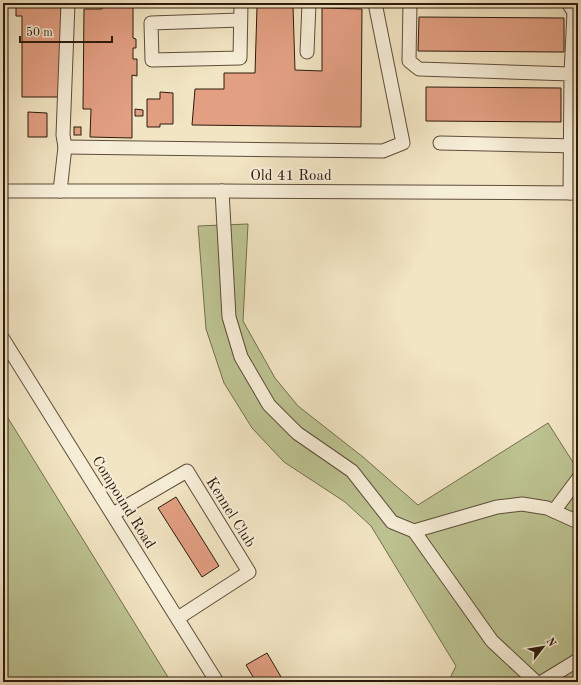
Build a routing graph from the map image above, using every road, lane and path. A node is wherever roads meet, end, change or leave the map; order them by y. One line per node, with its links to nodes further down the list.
1 (68, 3): 12 (street)
2 (241, 3): 7 (street)
3 (309, 3): 8 (street)
4 (375, 3): 12 (street)
5 (410, 3): 9 (street)
6 (568, 3): 9 (street)
7 (240, 20): 7 (street)
8 (307, 52)
9 (575, 75): 11 (street)
10 (440, 143): 11 (street)
11 (574, 146): 16 (street)
12 (65, 147): 14 (street)
13 (3, 191): 14 (street, Old 41 Road)
14 (60, 191): 15 (street, Old 41 Road)
15 (222, 191): 16 (street, Old 41 Road); 22 (street)
16 (574, 193)
17 (3, 339): 20 (street, Compound Road)
18 (578, 479): 19 (street)
19 (554, 511): 21 (street); 22 (street)
20 (113, 514): 23 (street, Compound Road); 23 (street, Kennel Club)
21 (578, 522)
22 (414, 531): 26 (street)
23 (178, 618): 25 (street, Compound Road)
24 (578, 660): 27 (street)
25 (217, 682)
26 (536, 682)
27 (542, 682)

